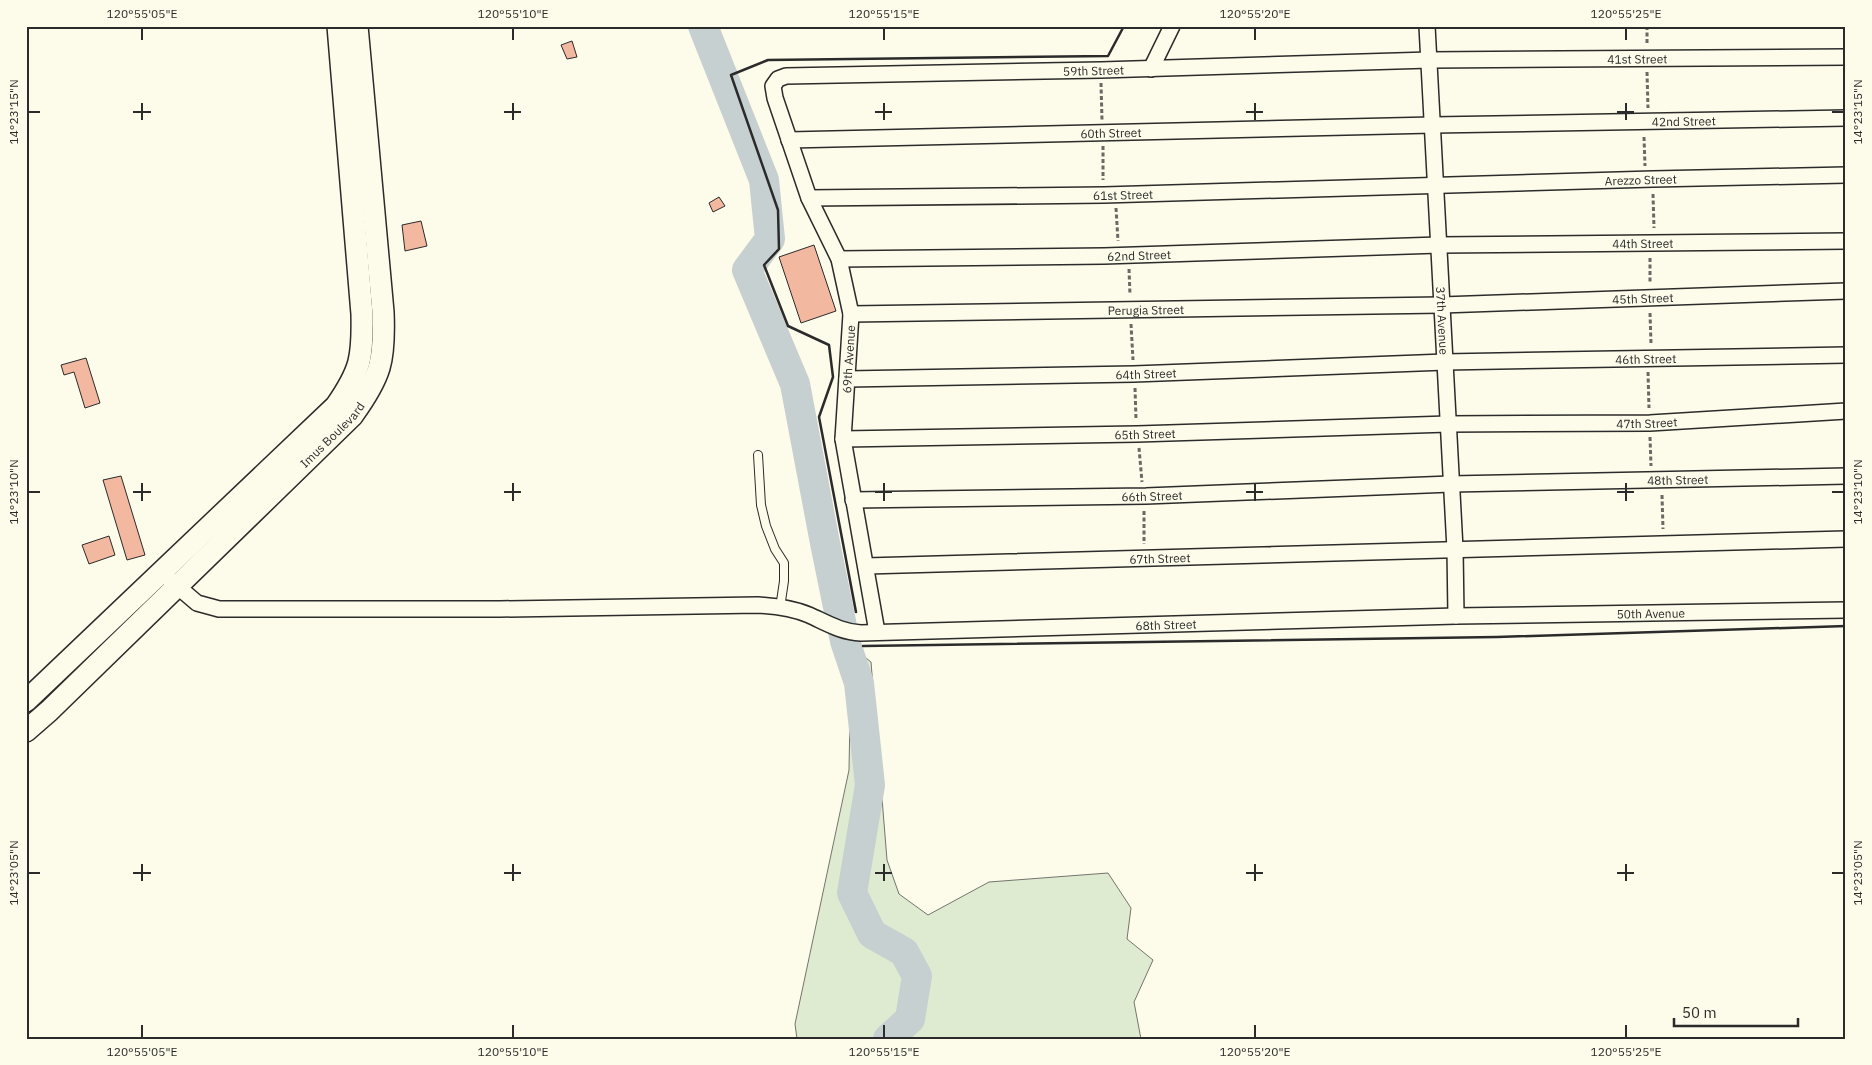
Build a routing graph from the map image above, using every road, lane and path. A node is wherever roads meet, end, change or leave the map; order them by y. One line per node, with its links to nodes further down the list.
1 (338, 26): 49 (main road, Imus Boulevard)
2 (357, 26): 50 (main road, Imus Boulevard)
3 (1172, 26): 8 (street)
4 (1428, 26): 7 (street, 37th Avenue)
5 (1647, 58): 6 (street, 41st Street); 7 (street, 41st Street); 11 (path)
6 (1846, 58)
7 (1430, 60): 8 (street, 59th Street); 12 (street, 37th Avenue)
8 (1151, 69): 9 (street, 59th Street)
9 (775, 98): 13 (street, 69th Avenue)
10 (1846, 118): 11 (street, 42nd Street)
11 (1646, 121): 12 (street, 42nd Street); 15 (path)
12 (1433, 124): 13 (street, 60th Street); 16 (street, 37th Avenue)
13 (789, 140): 18 (street, 69th Avenue)
14 (1846, 175): 15 (street, Arezzo Street)
15 (1649, 179): 16 (street, Arezzo Street); 20 (path)
16 (1436, 185): 17 (street, 61st Street); 21 (street, 37th Avenue)
17 (1115, 195): 18 (street, 61st Street); 22 (path)
18 (809, 198): 23 (street, 69th Avenue)
19 (1846, 241): 20 (street, 44th Street)
20 (1654, 242): 21 (street, 44th Street)
21 (1439, 244): 22 (street, 62nd Street); 25 (street, 37th Avenue)
22 (1123, 256): 23 (street, 62nd Street); 26 (path)
23 (839, 258): 27 (street, 69th Avenue)
24 (1846, 291): 25 (street, 45th Street)
25 (1442, 304): 26 (street, Perugia Street); 30 (street, 37th Avenue)
26 (1130, 310): 27 (street, Perugia Street); 31 (path)
27 (851, 314): 32 (street, 69th Avenue)
28 (1846, 355): 29 (street, 46th Street)
29 (1648, 359): 30 (street, 46th Street); 35 (path)
30 (1445, 362): 31 (street, 64th Street); 34 (street, 37th Avenue)
31 (1134, 374): 32 (street, 64th Street); 36 (path)
32 (847, 379): 37 (street, 69th Avenue)
33 (1846, 411): 35 (street, 47th Street)
34 (1448, 424): 35 (street, 47th Street); 36 (street, 65th Street); 41 (street, 37th Avenue)
35 (1650, 424): 40 (path)
36 (1137, 434): 37 (street, 65th Street); 42 (path)
37 (843, 439): 43 (street, 69th Avenue)
38 (758, 455): 51 (lane)
39 (1846, 476): 40 (street, 48th Street)
40 (1656, 480): 41 (street, 48th Street); 45 (path)
41 (1451, 484): 42 (street, 66th Street); 46 (street, 37th Avenue)
42 (1143, 496): 43 (street, 66th Street); 47 (path)
43 (853, 500): 48 (street, 69th Avenue)
44 (1846, 539): 45 (street)
45 (1663, 544): 46 (street)
46 (1454, 549): 47 (street, 67th Street); 53 (street, 37th Avenue)
47 (1144, 558): 48 (street, 67th Street)
48 (866, 566): 54 (street, 69th Avenue)
49 (162, 572): 50 (street, 68th Street); 55 (main road, Imus Boulevard)
50 (178, 586): 51 (street, 68th Street); 56 (main road, Imus Boulevard)
51 (780, 608): 54 (street, 68th Street)
52 (1846, 610): 53 (street, 50th Avenue)
53 (1456, 616): 54 (street, 68th Street)
54 (877, 632)
55 (26, 701)
56 (26, 730)

